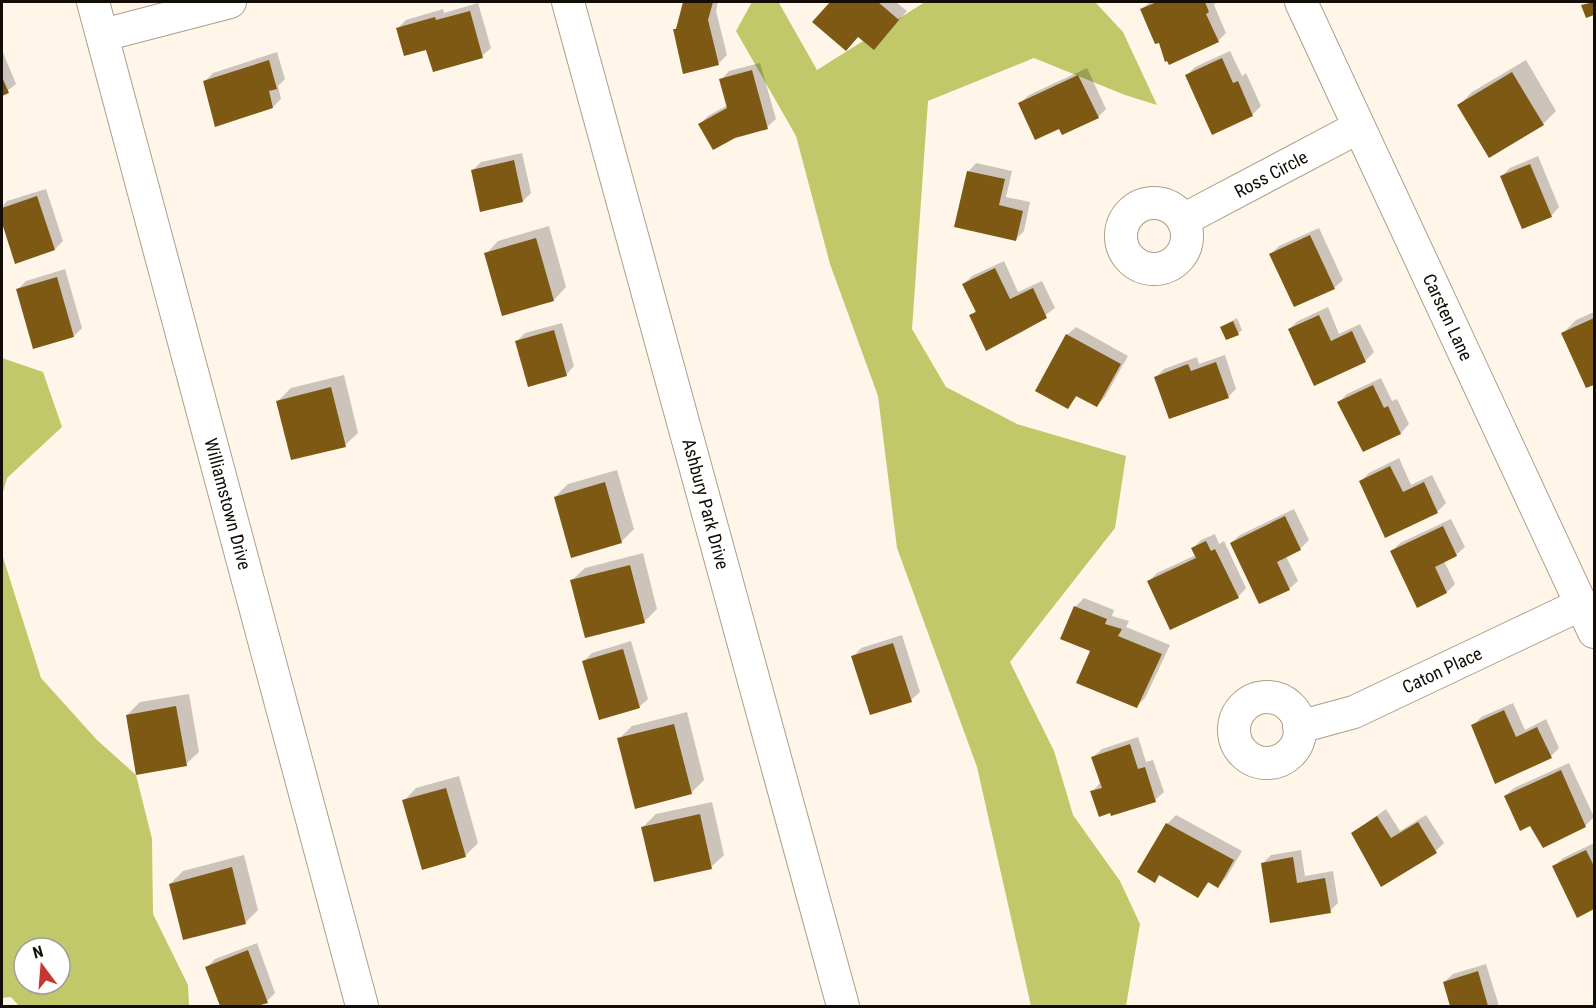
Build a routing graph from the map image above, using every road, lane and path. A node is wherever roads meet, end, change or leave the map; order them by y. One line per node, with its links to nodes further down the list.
1 (93, 2): 5 (street, Williamstown Drive)
2 (230, 2): 5 (street)
3 (568, 2): 11 (street, Ashbury Park Drive)
4 (1301, 2): 6 (street, Carsten Lane)
5 (103, 35): 10 (street, Williamstown Drive)
6 (1359, 127): 7 (street, Ross Circle); 8 (street, Carsten Lane)
7 (1183, 220)
8 (1588, 618): 9 (street, Caton Place)
9 (1299, 727)
10 (362, 1006)
11 (843, 1006)

